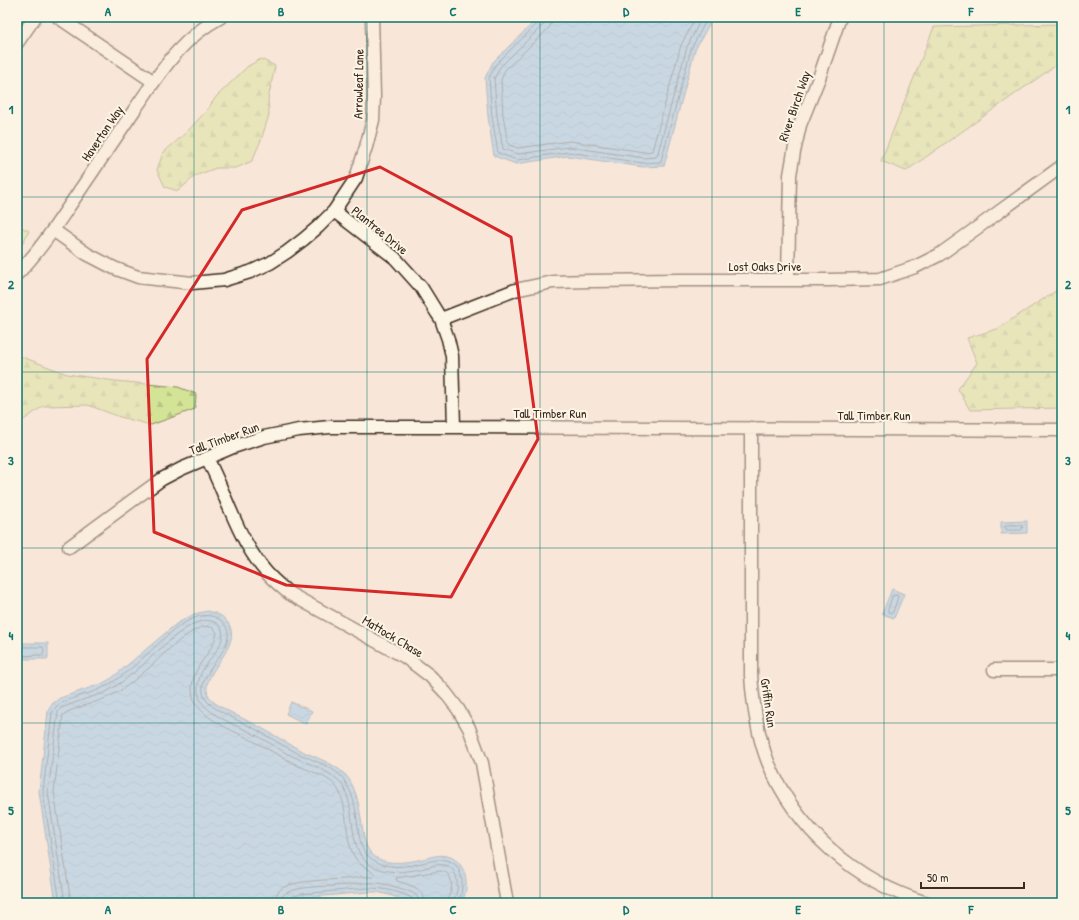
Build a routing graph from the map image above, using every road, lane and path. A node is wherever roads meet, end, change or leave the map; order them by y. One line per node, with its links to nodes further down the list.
1 (35, 17): 6 (street)
2 (58, 17): 7 (street)
3 (221, 17): 7 (street, Haverton Way)
4 (372, 17): 9 (street, Arrowleaf Lane)
5 (840, 17): 12 (street, River Birch Way)
6 (17, 43)
7 (154, 82): 10 (street, Haverton Way)
8 (1062, 166): 12 (street, Lost Oaks Drive)
9 (334, 211): 10 (street, Arrowleaf Lane); 13 (street, Plantree Drive)
10 (53, 230): 11 (street, Haverton Way)
11 (17, 274)
12 (788, 280): 13 (street, Lost Oaks Drive)
13 (441, 319): 14 (street, Plantree Drive)
14 (454, 427): 15 (street, Tall Timber Run); 17 (street, Tall Timber Run)
15 (751, 428): 16 (street, Tall Timber Run); 22 (street, Griffin Run)
16 (1062, 430)
17 (207, 458): 18 (street, Tall Timber Run); 21 (street, Mattock Chase)
18 (69, 547)
19 (994, 670): 20 (street)
20 (1062, 670)
21 (507, 903)
22 (927, 903)

